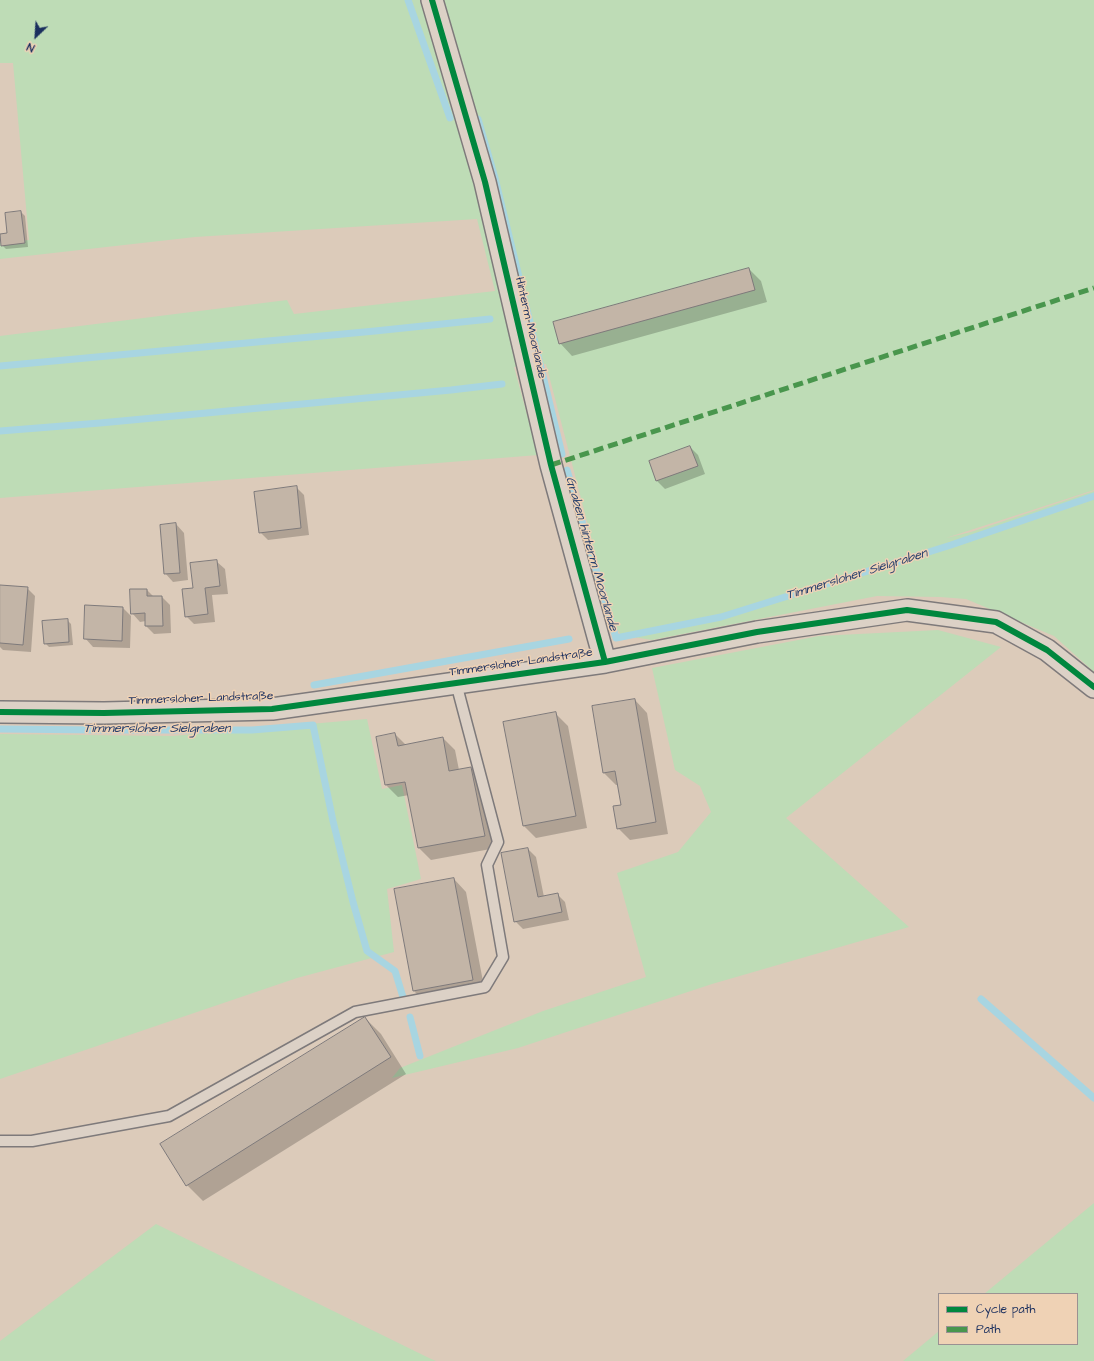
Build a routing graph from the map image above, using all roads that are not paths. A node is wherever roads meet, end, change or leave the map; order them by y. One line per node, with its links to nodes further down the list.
1 (432, 0): 2 (street, Hinterm Moorlande)
2 (604, 662): 3 (street, Timmersloher Landstraße); 4 (street, Timmersloher Landstraße)
3 (456, 683): 5 (street, Timmersloher Landstraße); 6 (lane)
4 (1094, 687)
5 (0, 712)
6 (0, 1141)

